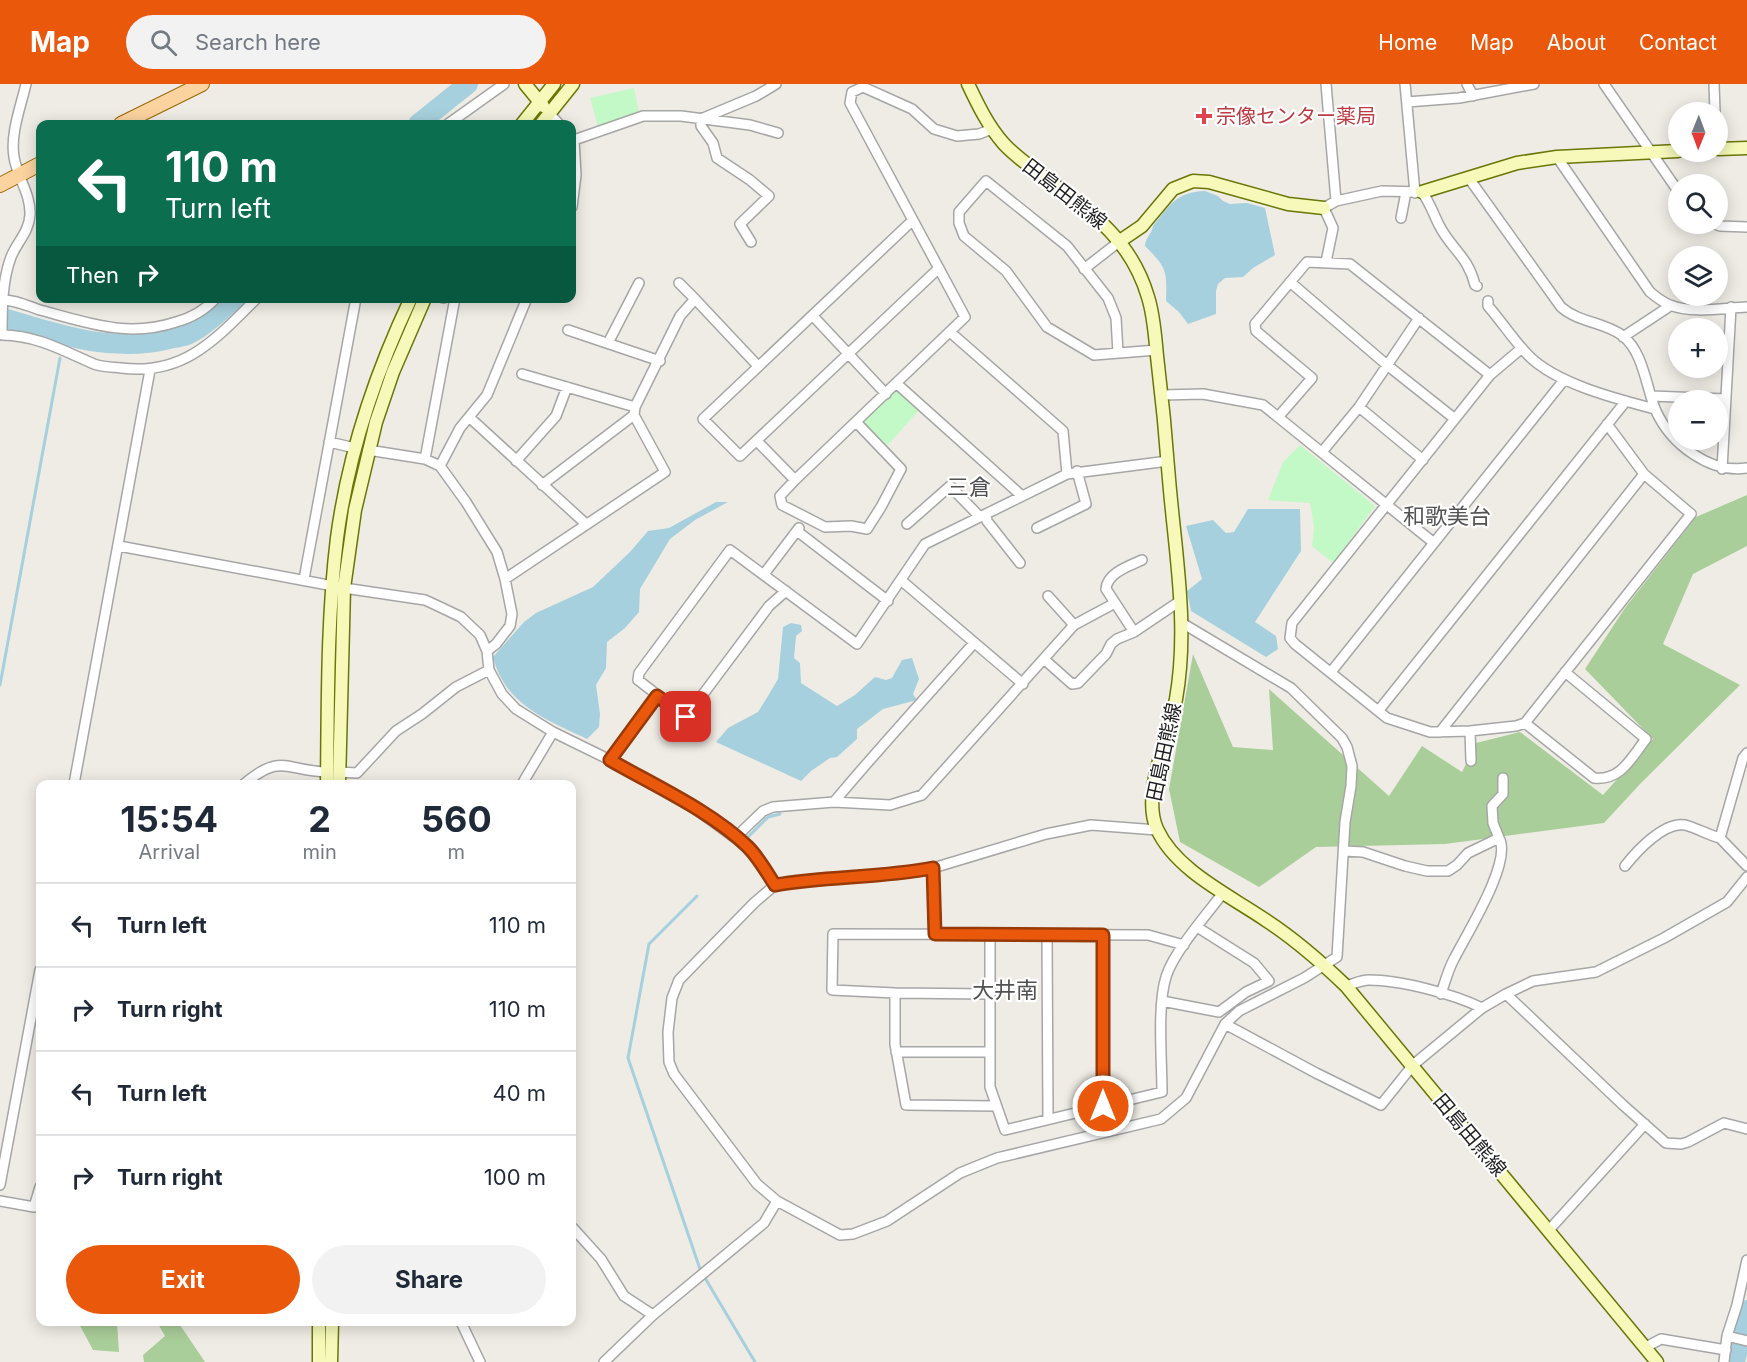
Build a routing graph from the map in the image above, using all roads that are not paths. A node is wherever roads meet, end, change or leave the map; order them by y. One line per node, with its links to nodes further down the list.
1 (26, 84): 35 (street)
2 (202, 84): 21 (main road)
3 (504, 84): 22 (street)
4 (525, 84): 16 (main road)
5 (554, 84): 16 (main road)
6 (573, 84): 19 (main road)
7 (776, 84): 20 (street)
8 (968, 84): 26 (main road, 田島田熊線)
9 (1326, 84): 40 (street)
10 (1405, 84): 17 (street)
11 (1467, 84): 15 (street)
12 (1534, 84): 15 (street)
13 (1604, 84): 32 (street)
14 (1714, 84): 18 (street)
15 (1473, 96): 17 (street)
16 (539, 102): 19 (main road); 23 (main road)
17 (1407, 102): 39 (street)
18 (1715, 102)
19 (550, 114): 24 (main road); 25 (street)
20 (701, 119): 27 (street); 28 (street); 47 (street)
21 (129, 120)
22 (454, 120)
23 (525, 120)
24 (545, 120)
25 (555, 120)
26 (992, 129): 43 (street); 46 (main road, 田島田熊線)
27 (778, 133)
28 (576, 138)
29 (1747, 148): 30 (main road)
30 (1728, 149)
31 (1668, 151): 32 (main road)
32 (1651, 152): 33 (main road); 36 (street)
33 (1557, 157): 37 (main road); 65 (street)
34 (36, 166): 35 (main road)
35 (19, 175): 38 (main road); 56 (street)
36 (1668, 176)
37 (1468, 177): 39 (main road); 73 (street)
38 (0, 185)
39 (1414, 192): 40 (street); 42 (street); 54 (street)
40 (1336, 201): 41 (street)
41 (1324, 208): 46 (main road); 48 (street)
42 (1401, 218)
43 (913, 220): 49 (street); 69 (street)
44 (1728, 226): 45 (street)
45 (1747, 227)
46 (1120, 241): 50 (street); 76 (main road, 田島田熊線)
47 (751, 242)
48 (1326, 262): 51 (street); 70 (street)
49 (939, 268): 72 (street); 78 (street)
50 (1084, 269): 77 (street); 77 (street)
51 (1290, 282): 80 (street); 97 (street)
52 (639, 283): 74 (street)
53 (679, 284): 55 (street)
54 (1477, 286)
55 (695, 299): 79 (street); 81 (street)
56 (2, 301): 58 (street); 82 (street)
57 (1488, 301): 75 (street)
58 (208, 303)
59 (252, 303): 82 (street)
60 (355, 303): 103 (street)
61 (409, 303): 104 (main road)
62 (423, 303): 104 (main road)
63 (454, 303): 107 (street)
64 (525, 303): 98 (street)
65 (1668, 305)
66 (1670, 306): 68 (street); 73 (street)
67 (1747, 307): 68 (street)
68 (1731, 308): 88 (street)
69 (813, 316): 78 (street); 81 (street)
70 (1419, 318): 80 (street); 84 (street)
71 (568, 330): 74 (street)
72 (950, 332): 86 (street); 114 (street)
73 (1623, 336): 91 (street)
74 (608, 344): 79 (street)
75 (1522, 348): 84 (street); 85 (street)
76 (1157, 350): 77 (street); 90 (main road, 田島田熊線)
77 (1118, 353)
78 (848, 355): 89 (street); 102 (street)
79 (660, 361): 96 (street)
80 (1387, 365): 94 (street); 99 (street)
81 (758, 366): 102 (street)
82 (150, 370): 127 (street)
83 (522, 374): 87 (street)
84 (1490, 375): 99 (street)
85 (1564, 380): 93 (street); 126 (street)
86 (896, 383): 89 (street); 118 (street)
87 (567, 387): 96 (street); 109 (street)
88 (1726, 390)
89 (886, 394): 100 (street)
90 (1162, 395): 97 (street); 110 (main road, 田島田熊線)
91 (1652, 396): 92 (street); 95 (street)
92 (1668, 397)
93 (1626, 401): 95 (street); 101 (street)
94 (1359, 407): 106 (street); 108 (street)
95 (1655, 409): 113 (street)
96 (635, 411): 117 (street); 122 (street)
97 (1279, 416): 106 (street)
98 (469, 417): 109 (street); 111 (street)
99 (1455, 419): 108 (street)
100 (857, 423): 116 (street); 121 (street)
101 (1607, 424): 115 (street); 151 (street)
102 (757, 441): 116 (street)
103 (329, 442): 104 (street); 131 (street)
104 (362, 449): 107 (street); 134 (main road)
105 (1723, 450): 113 (street)
106 (1322, 452): 119 (street)
107 (425, 459): 111 (street)
108 (1423, 460): 119 (street)
109 (516, 461): 117 (street)
110 (1168, 461): 114 (street); 138 (main road, 田島田熊線)
111 (440, 466): 132 (street)
112 (1747, 468): 113 (street)
113 (1722, 469)
114 (1072, 472): 118 (street); 124 (street)
115 (1644, 474): 148 (street); 155 (street)
116 (795, 480): 121 (street)
117 (542, 485): 122 (street)
118 (1022, 496): 120 (street)
119 (1387, 504): 126 (street); 147 (street)
120 (983, 516): 123 (street); 129 (street); 133 (street)
121 (807, 519): 125 (street)
122 (586, 524): 132 (street)
123 (907, 524)
124 (1036, 528)
125 (797, 531): 130 (street); 137 (street)
126 (1434, 543): 147 (street)
127 (119, 546): 131 (street); 161 (street)
128 (1142, 560): 139 (street)
129 (1020, 563)
130 (764, 574): 135 (street); 150 (street)
131 (304, 579): 134 (street)
132 (505, 579): 144 (street)
133 (902, 581): 137 (street); 143 (street)
134 (338, 587): 144 (street); 159 (main road)
135 (786, 591): 137 (street); 150 (street)
136 (1048, 596): 141 (street)
137 (888, 601)
138 (1180, 601): 140 (main road, 田島田熊線); 142 (street)
139 (1115, 603): 141 (street); 142 (street)
140 (1182, 623): 165 (main road, 田島田熊線); 169 (street)
141 (1074, 626): 145 (street)
142 (1134, 632): 145 (street)
143 (974, 643): 149 (street); 164 (street)
144 (487, 651): 146 (street)
145 (1045, 660): 149 (street)
146 (489, 670): 154 (street); 159 (street)
147 (1331, 672): 151 (street)
148 (1565, 672): 152 (street); 152 (street)
149 (1023, 684): 164 (street)
150 (657, 696): 157 (street)
151 (1379, 710): 155 (street)
152 (1525, 723): 153 (street)
153 (1470, 731): 155 (street); 158 (street)
154 (553, 732): 157 (street); 163 (street)
155 (1440, 732)
156 (1747, 753): 168 (street)
157 (610, 760): 166 (street)
158 (1471, 761)
159 (333, 778): 162 (street)
160 (1503, 778): 167 (street)
161 (75, 780)
162 (249, 780)
163 (524, 780)
164 (834, 802): 166 (street)
165 (1157, 830): 172 (street); 175 (main road, 田島田熊線)
166 (736, 837): 174 (street)
167 (1498, 838): 169 (street); 186 (street)
168 (1720, 838): 170 (street); 171 (street)
169 (1344, 851): 182 (street)
170 (1625, 866)
171 (1747, 866)
172 (933, 868): 174 (street); 177 (street)
173 (1747, 877): 187 (street)
174 (775, 885): 203 (street)
175 (1223, 893): 176 (street); 182 (main road, 田島田熊線)
176 (1197, 927): 181 (street); 189 (street)
177 (935, 934): 178 (street); 184 (street)
178 (990, 934): 179 (street); 185 (street)
179 (1047, 934): 180 (street); 197 (street)
180 (1103, 935): 181 (street); 196 (street)
181 (1184, 945): 189 (street)
182 (1324, 966): 183 (main road, 田島田熊線); 191 (street)
183 (1346, 986): 186 (street); 194 (main road, 田島田熊線)
184 (895, 993): 185 (street); 192 (street)
185 (989, 994): 193 (street)
186 (1441, 994): 190 (street)
187 (1506, 994): 190 (street); 198 (street)
188 (36, 1001): 200 (street)
189 (1162, 1001): 196 (street)
190 (1482, 1008): 194 (street)
191 (1225, 1024): 194 (street); 203 (street)
192 (896, 1052): 193 (street); 195 (street)
193 (989, 1052): 195 (street)
194 (1413, 1065): 204 (main road, 田島田熊線)
195 (996, 1106): 197 (street)
196 (1103, 1106): 197 (street)
197 (1048, 1119)
198 (1645, 1124): 199 (street); 204 (street)
199 (1747, 1129)
200 (0, 1185)
201 (0, 1201): 202 (street)
202 (36, 1201)
203 (777, 1202): 207 (street)
204 (1549, 1230): 213 (main road, 田島田熊線)
205 (576, 1231): 207 (street)
206 (1747, 1260): 211 (street)
207 (653, 1315): 218 (street)
208 (319, 1326): 215 (main road)
209 (332, 1326): 216 (main road)
210 (463, 1326): 217 (street)
211 (1727, 1336): 212 (street); 214 (street)
212 (1747, 1341)
213 (1646, 1347): 214 (street); 219 (main road, 田島田熊線)
214 (1726, 1350): 220 (street)
215 (319, 1362)
216 (331, 1362)
217 (480, 1362)
218 (604, 1362)
219 (1657, 1362)
220 (1724, 1362)

